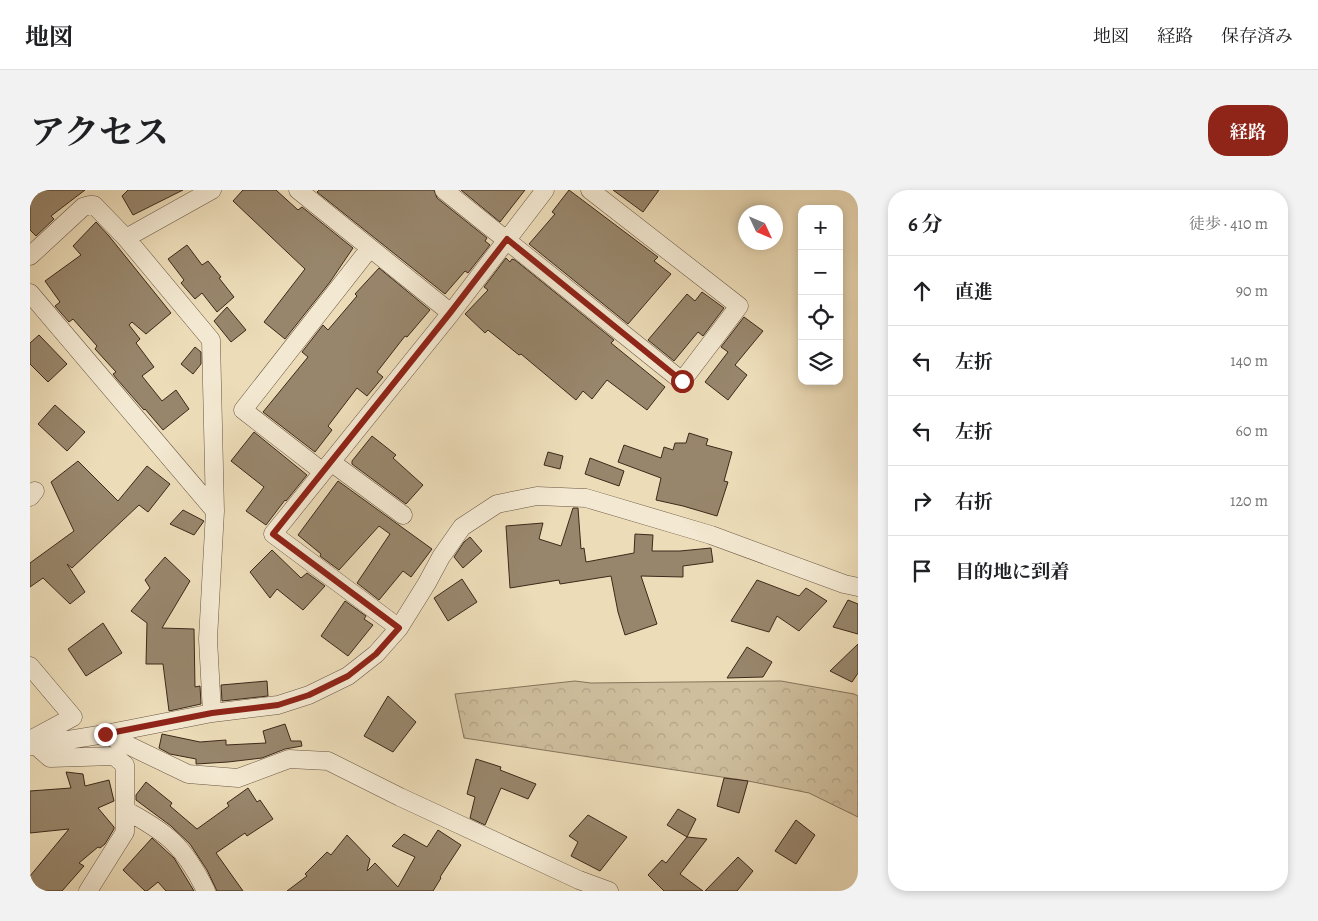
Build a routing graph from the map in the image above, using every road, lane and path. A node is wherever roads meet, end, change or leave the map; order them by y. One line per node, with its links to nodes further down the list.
1 (212, 190): 6 (street)
2 (444, 190): 7 (street)
3 (544, 190): 7 (street)
4 (590, 190): 7 (street)
5 (305, 192): 8 (street)
6 (126, 238): 9 (street); 13 (street)
7 (507, 239): 11 (street)
8 (370, 248): 11 (street); 12 (street)
9 (30, 256)
10 (30, 293): 13 (street)
11 (450, 313): 12 (street)
12 (327, 467): 14 (street); 16 (street)
13 (215, 511): 18 (street)
14 (403, 515)
15 (858, 587): 16 (street)
16 (399, 628): 18 (street)
17 (30, 666): 20 (street)
18 (212, 713): 19 (street)
19 (105, 734): 20 (street); 22 (street)
20 (32, 743): 21 (street)
21 (125, 810): 23 (street); 24 (street)
22 (576, 885): 25 (street)
23 (88, 891)
24 (206, 891)
25 (609, 891)

